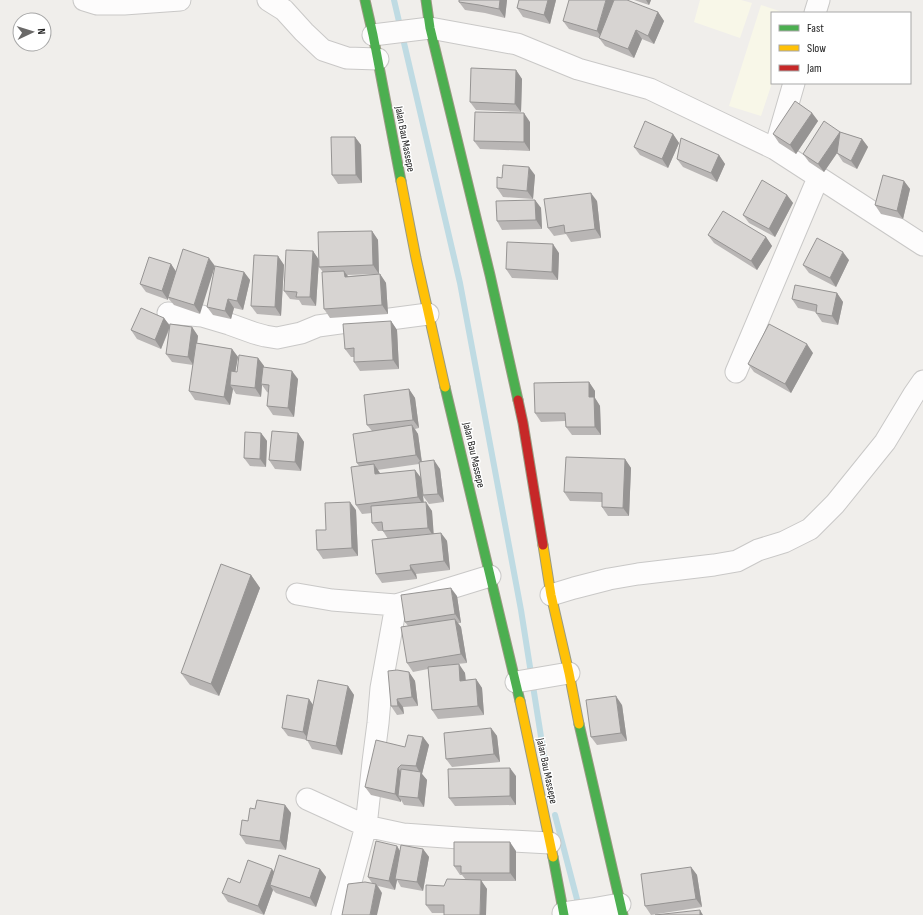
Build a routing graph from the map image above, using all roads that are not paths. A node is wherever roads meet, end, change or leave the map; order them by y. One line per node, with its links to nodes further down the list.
1 (180, 0): 6 (street)
2 (268, 0): 10 (street)
3 (365, 0): 9 (main road, Jalan Bau Massepe)
4 (426, 0): 8 (main road)
5 (819, 0): 7 (street)
6 (90, 2)
7 (815, 12)
8 (430, 28): 9 (street); 12 (street); 21 (main road)
9 (373, 35): 10 (main road, Jalan Bau Massepe)
10 (378, 59): 16 (main road, Jalan Bau Massepe)
11 (794, 84): 12 (street)
12 (775, 149): 13 (street)
13 (818, 178): 14 (street); 17 (street)
14 (923, 245)
15 (168, 312): 16 (street)
16 (428, 314): 19 (main road, Jalan Bau Massepe)
17 (736, 372)
18 (923, 381): 21 (street)
19 (490, 576): 22 (street); 24 (main road, Jalan Bau Massepe)
20 (297, 594): 22 (street)
21 (551, 595): 23 (main road)
22 (396, 605): 26 (street)
23 (564, 674): 24 (street); 28 (main road)
24 (516, 682): 27 (main road, Jalan Bau Massepe)
25 (307, 799): 26 (street)
26 (366, 826): 27 (street); 30 (street)
27 (550, 843): 29 (main road, Jalan Bau Massepe)
28 (612, 908): 29 (street)
29 (563, 914)
30 (342, 915)

